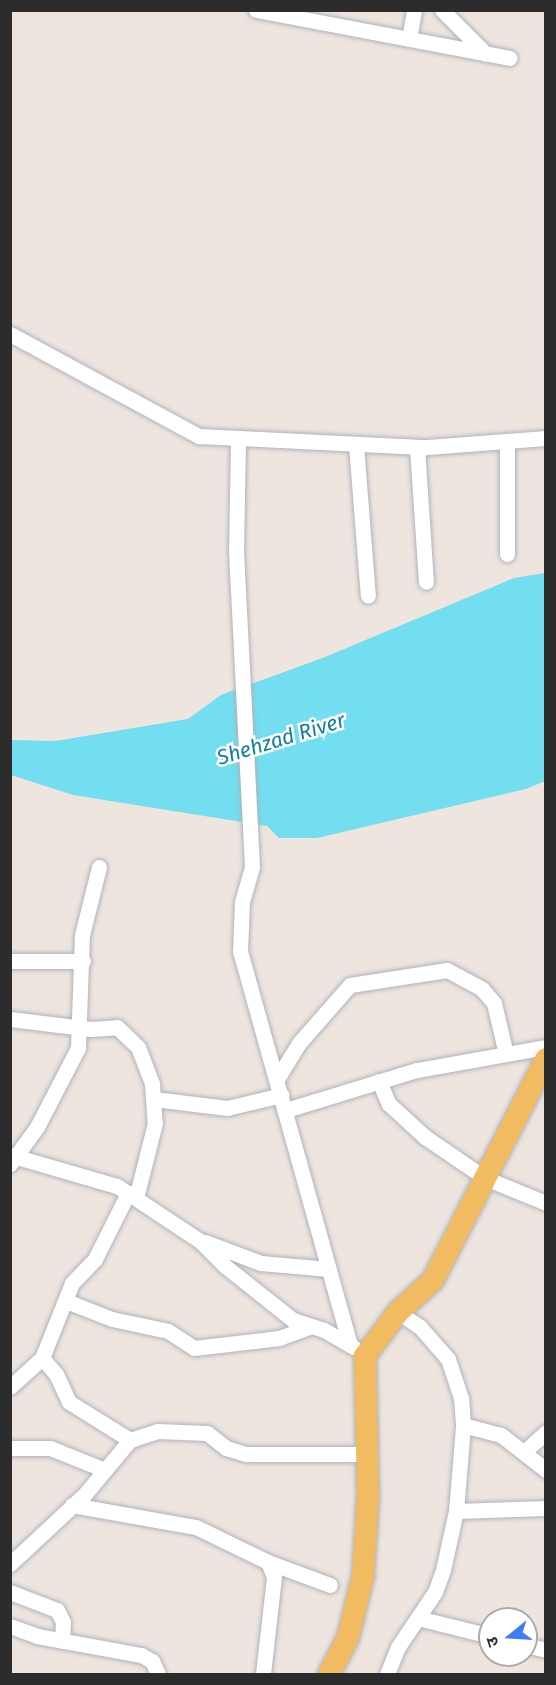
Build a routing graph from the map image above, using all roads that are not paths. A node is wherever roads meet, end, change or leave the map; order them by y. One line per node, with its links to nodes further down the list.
1 (256, 10): 4 (street)
2 (414, 10): 5 (street)
3 (442, 10): 6 (street)
4 (330, 18): 5 (street)
5 (409, 39): 6 (street)
6 (486, 54): 7 (street)
7 (509, 58)
8 (10, 334): 10 (street)
9 (546, 438): 11 (street)
10 (238, 440): 12 (street); 25 (street)
11 (507, 442): 13 (street); 14 (street)
12 (356, 445): 13 (street); 16 (street)
13 (417, 447): 15 (street)
14 (507, 554)
15 (426, 582)
16 (368, 596)
17 (99, 867): 19 (street)
18 (10, 961): 19 (street)
19 (83, 961): 21 (street)
20 (10, 1019): 21 (street)
21 (80, 1025): 27 (street); 29 (street)
22 (546, 1047): 23 (street)
23 (506, 1054): 25 (street); 26 (street)
24 (546, 1059): 30 (main road)
25 (277, 1079): 28 (street)
26 (380, 1080): 28 (street); 30 (street)
27 (154, 1099): 28 (street); 31 (street)
28 (284, 1103): 34 (street)
29 (12, 1159): 31 (street)
30 (485, 1178): 32 (street); 36 (main road)
31 (132, 1195): 33 (street); 35 (street)
32 (546, 1203)
33 (200, 1241): 34 (street); 37 (street)
34 (329, 1269): 38 (street)
35 (66, 1301): 37 (street); 39 (street)
36 (398, 1312): 38 (main road); 41 (street)
37 (309, 1327): 38 (street)
38 (358, 1351): 46 (main road)
39 (42, 1358): 40 (street); 43 (street)
40 (10, 1387)
41 (463, 1425): 45 (street); 51 (street)
42 (546, 1432): 45 (street)
43 (130, 1440): 46 (street); 47 (street)
44 (10, 1448): 47 (street)
45 (525, 1451): 48 (street)
46 (367, 1454): 62 (main road)
47 (105, 1470): 49 (street)
48 (546, 1470)
49 (72, 1505): 52 (street); 53 (street)
50 (546, 1508): 51 (street)
51 (456, 1511): 56 (street)
52 (268, 1562): 54 (street); 61 (street)
53 (10, 1564)
54 (330, 1586)
55 (10, 1592): 59 (street)
56 (417, 1618): 58 (street); 63 (street)
57 (10, 1626): 59 (street)
58 (478, 1633)
59 (62, 1641): 60 (street)
60 (158, 1674)
61 (263, 1674)
62 (329, 1674)
63 (387, 1674)

